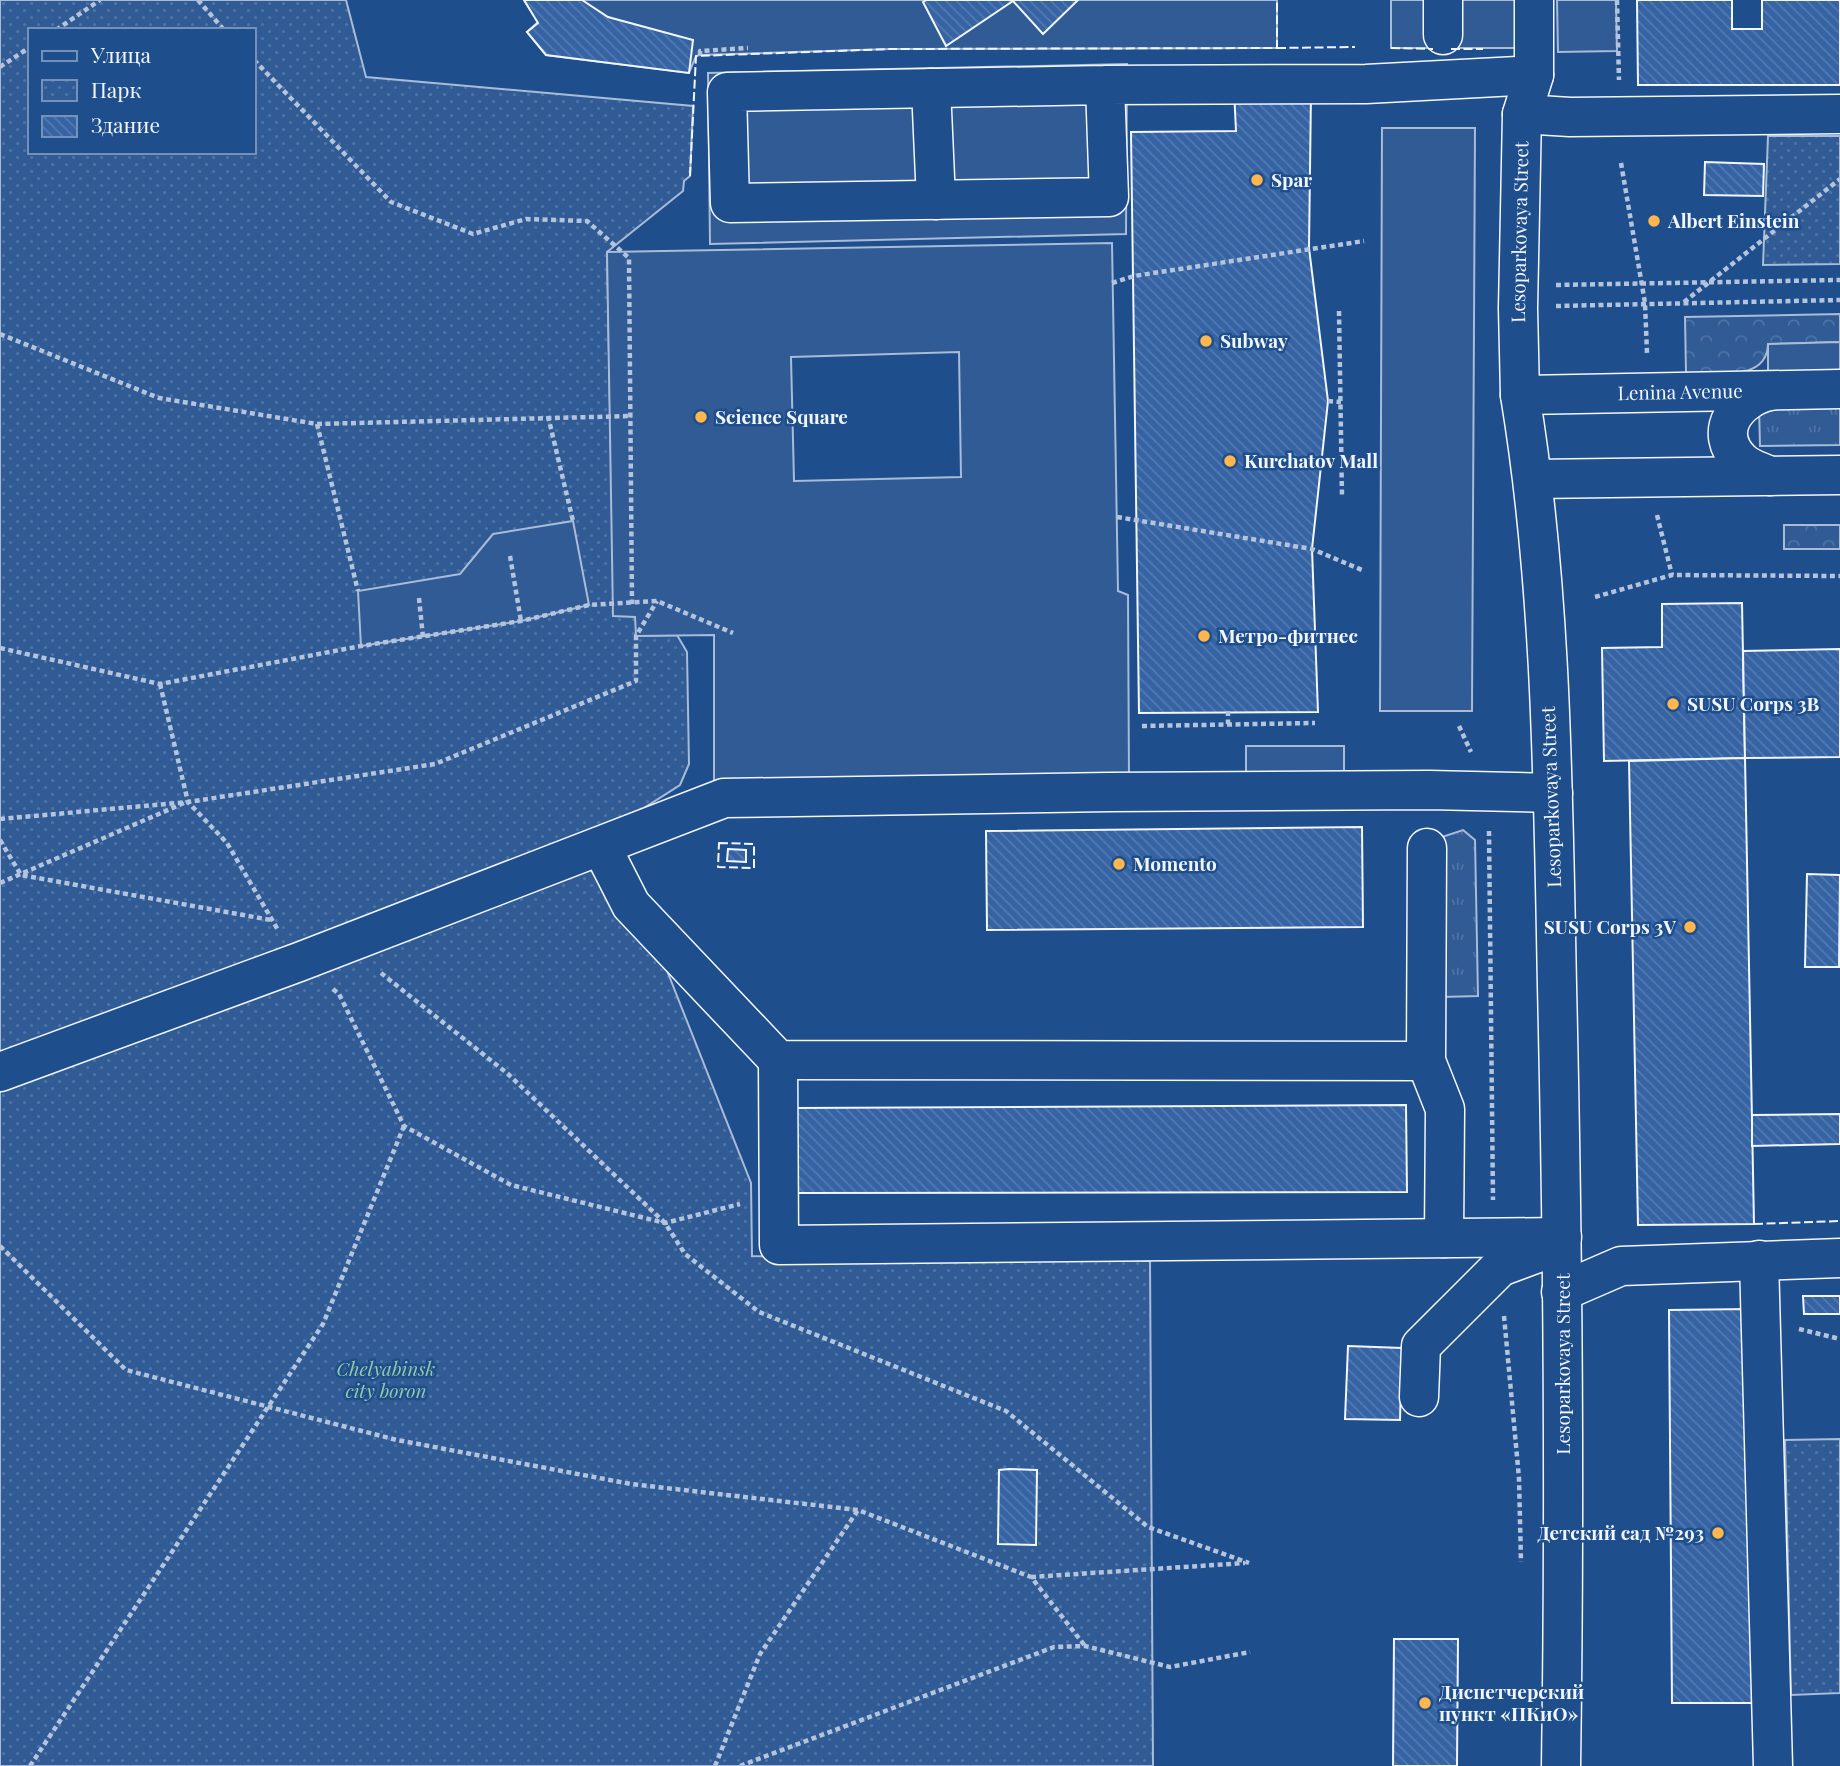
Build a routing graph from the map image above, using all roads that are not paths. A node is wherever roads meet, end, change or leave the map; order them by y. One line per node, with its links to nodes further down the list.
1 (1534, 0): 2 (main road, Lesoparkovaya Street)
2 (1534, 75): 3 (main road); 5 (main road, Lesoparkovaya Street)
3 (1105, 85): 4 (main road); 7 (main road)
4 (931, 88): 7 (main road); 7 (main road)
5 (1522, 114): 6 (main road); 10 (main road, Lesoparkovaya Street)
6 (1840, 114)
7 (936, 200)
8 (1840, 389): 9 (main road, Lenina Avenue)
9 (1770, 391): 10 (main road, Lenina Avenue); 12 (main road)
10 (1520, 395): 13 (main road, Lesoparkovaya Street)
11 (1840, 475): 12 (main road)
12 (1770, 476): 13 (main road)
13 (1534, 479): 14 (main road, Lesoparkovaya Street)
14 (1553, 793): 15 (main road); 21 (main road, Lesoparkovaya Street)
15 (601, 846): 17 (main road); 19 (main road)
16 (1427, 848): 18 (main road)
17 (778, 1060): 18 (main road); 20 (main road)
18 (1426, 1061): 20 (main road)
19 (0, 1072)
20 (1444, 1238): 21 (main road)
21 (1562, 1240): 24 (main road, Lesoparkovaya Street); 25 (main road)
22 (1840, 1258): 23 (main road)
23 (1759, 1260): 24 (main road); 27 (main road)
24 (1561, 1292): 26 (main road, Lesoparkovaya Street)
25 (1419, 1397)
26 (1561, 1766)
27 (1773, 1766)

